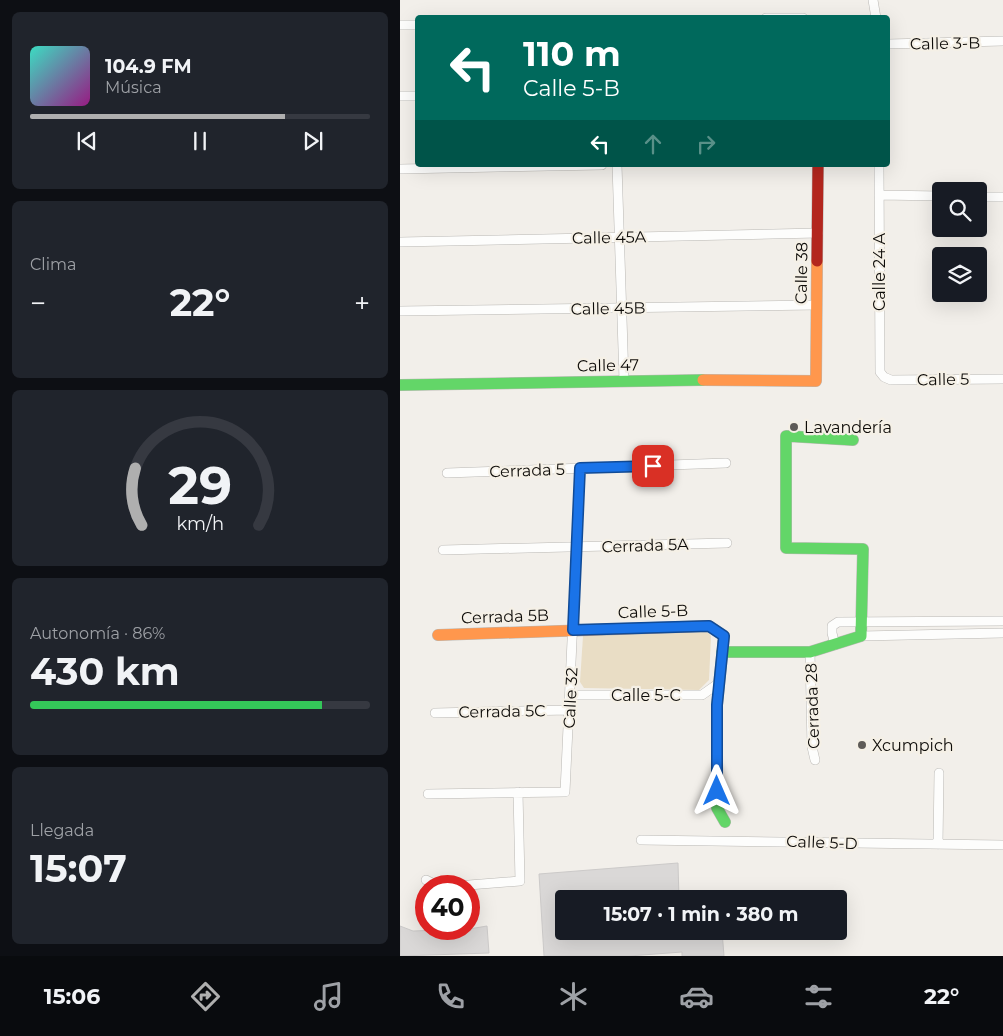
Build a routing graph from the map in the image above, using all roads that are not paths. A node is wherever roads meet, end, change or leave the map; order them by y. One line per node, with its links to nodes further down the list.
1 (873, 0): 2 (street)
2 (876, 15)
3 (400, 25): 4 (street)
4 (415, 25)
5 (1003, 41): 6 (street, Calle 3-B)
6 (890, 44)
7 (400, 96): 8 (street)
8 (415, 96)
9 (501, 167): 13 (street)
10 (617, 167): 19 (street)
11 (818, 167): 18 (street, Calle 38)
12 (879, 167): 14 (street, Calle 24 A)
13 (400, 169)
14 (879, 195): 15 (street); 24 (street, Calle 24 A)
15 (932, 196)
16 (987, 197): 17 (street)
17 (1003, 197)
18 (818, 233): 19 (street, Calle 45A); 21 (street, Calle 38)
19 (619, 237): 20 (street, Calle 45A); 22 (street)
20 (400, 242)
21 (816, 305): 22 (street, Calle 45B); 27 (street, Calle 38)
22 (622, 308): 23 (street, Calle 45B); 26 (street)
23 (400, 311)
24 (884, 377): 25 (street, Calle 5)
25 (1003, 378)
26 (624, 380): 27 (street, Calle 47); 28 (street, Calle 47)
27 (816, 381)
28 (400, 385)
29 (853, 440): 37 (street)
30 (726, 463): 31 (street, Cerrada 5)
31 (580, 468): 32 (street, Cerrada 5); 34 (street, Calle 32)
32 (447, 473)
33 (728, 543): 34 (street, Cerrada 5A)
34 (576, 547): 35 (street, Cerrada 5A); 38 (street, Calle 32)
35 (443, 550)
36 (1003, 621): 37 (street)
37 (861, 622): 41 (street); 42 (street)
38 (573, 630): 40 (street, Cerrada 5B); 43 (street, Calle 5-B); 46 (street, Calle 32)
39 (1003, 633): 41 (street)
40 (438, 635)
41 (861, 636): 42 (street)
42 (835, 645): 44 (street)
43 (722, 652): 44 (street); 45 (street)
44 (810, 652): 49 (street, Cerrada 28)
45 (719, 683): 46 (street, Calle 5-C); 53 (street)
46 (570, 695): 47 (street, Calle 32)
47 (569, 710): 48 (street, Cerrada 5C); 51 (street, Calle 32)
48 (435, 713)
49 (815, 760)
50 (939, 773): 55 (street)
51 (518, 792): 52 (street); 57 (street)
52 (428, 794)
53 (725, 822)
54 (641, 840): 55 (street, Calle 5-D)
55 (938, 845): 56 (street, Calle 5-D)
56 (1003, 845)
57 (480, 884)

